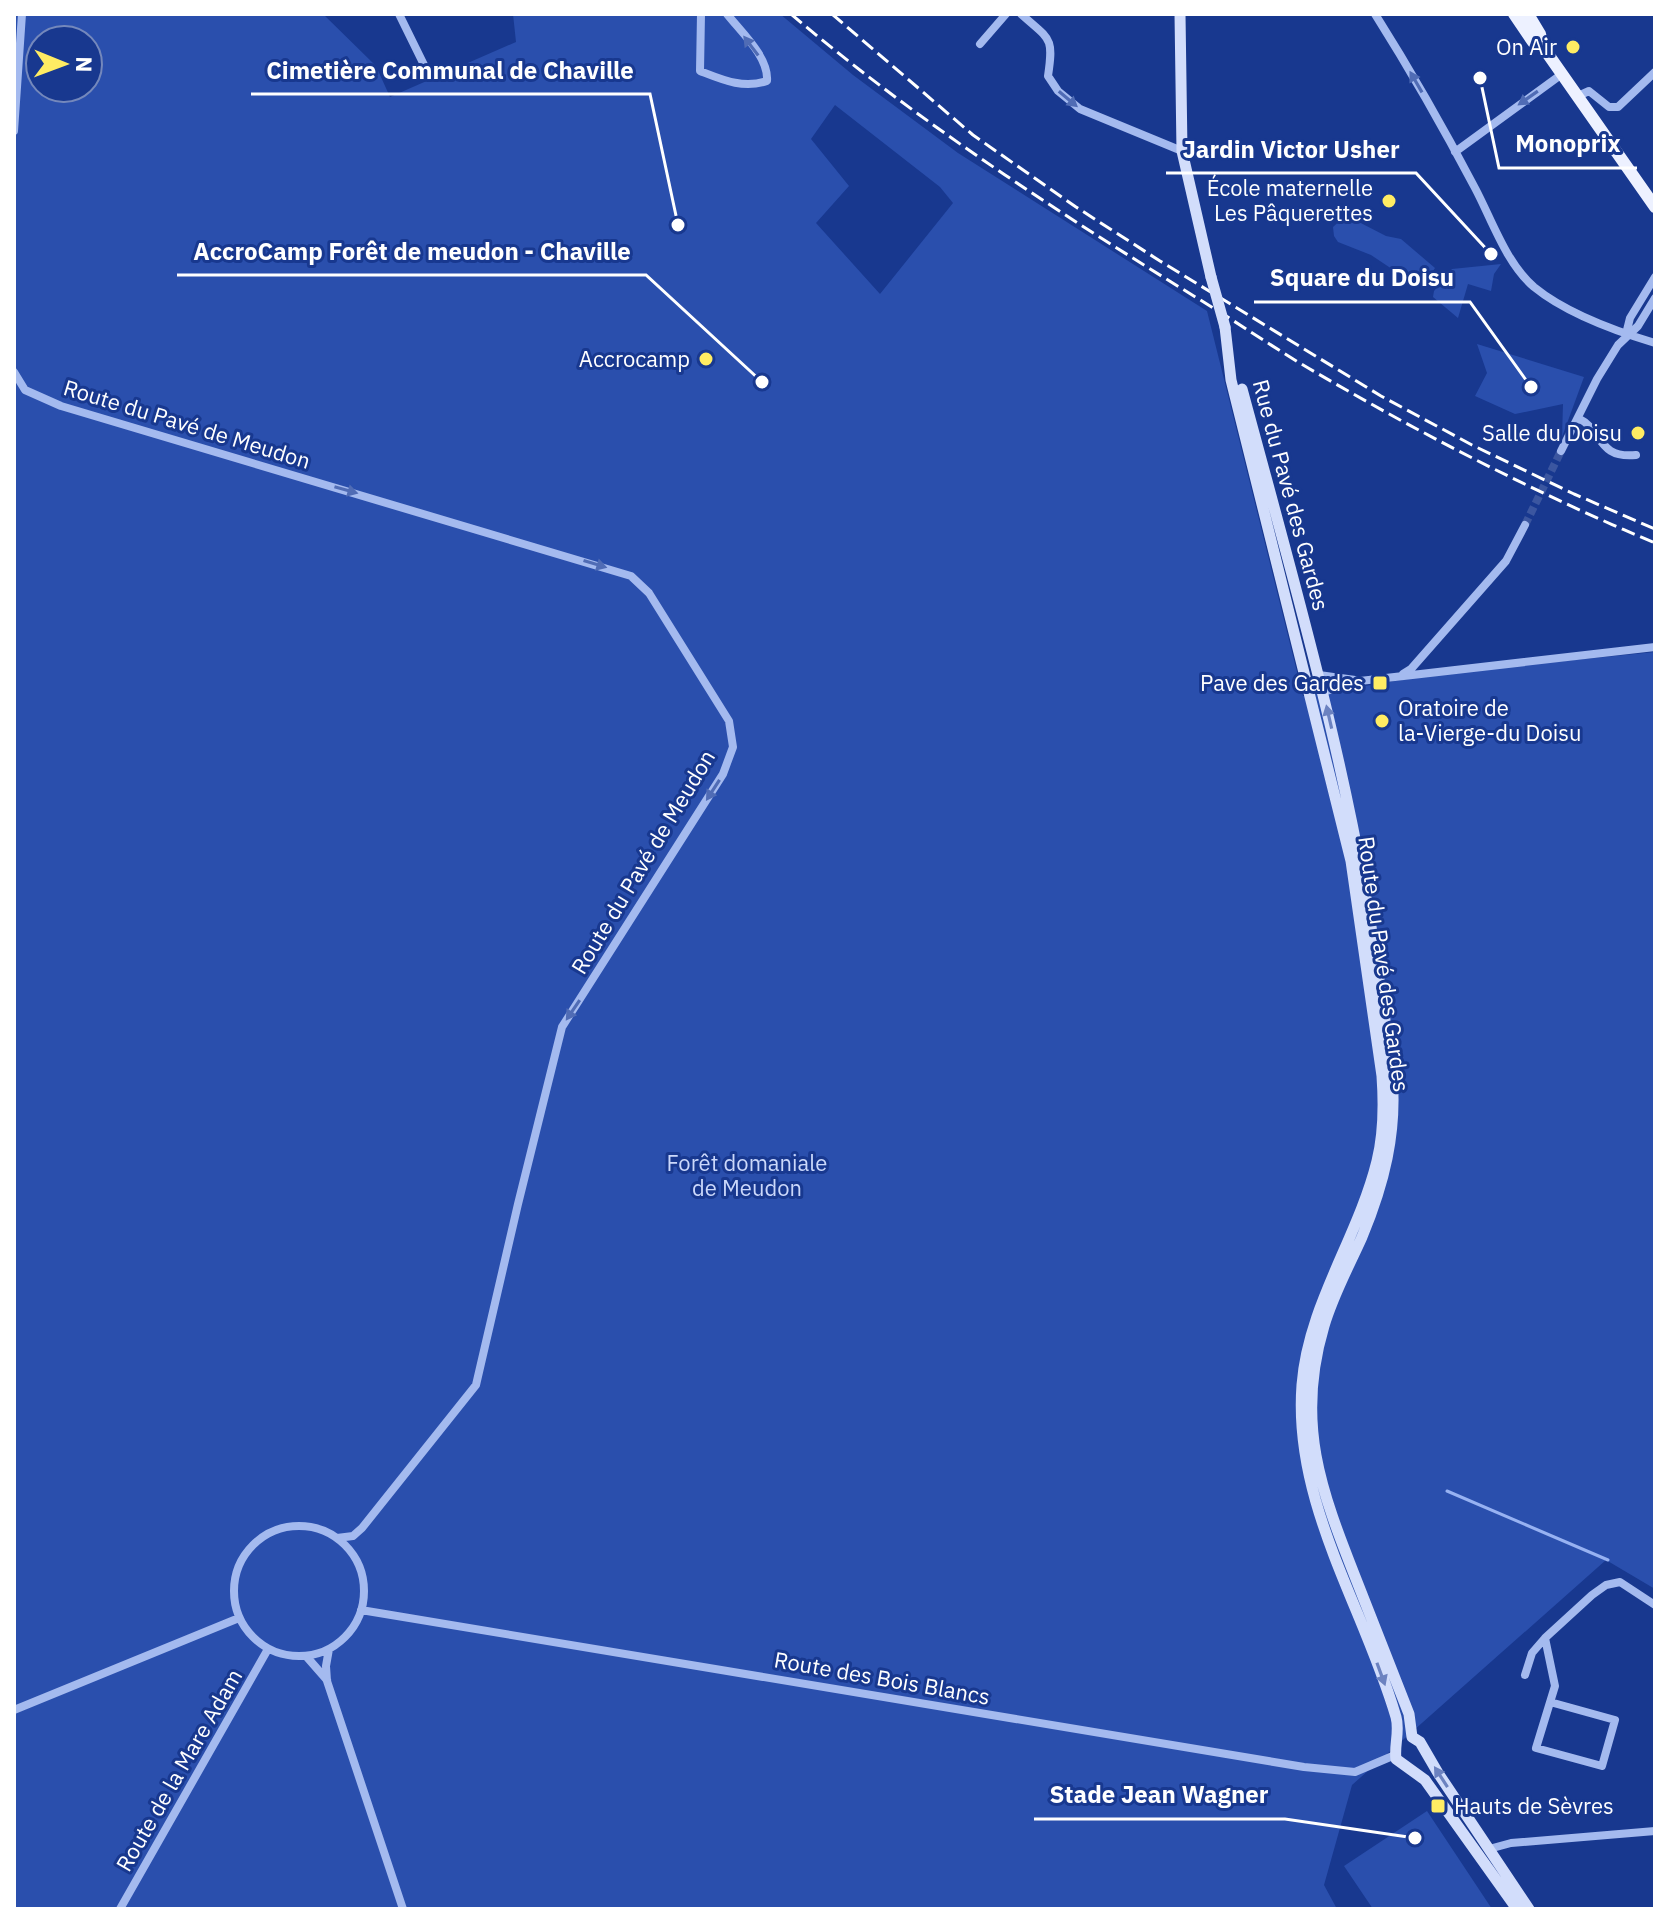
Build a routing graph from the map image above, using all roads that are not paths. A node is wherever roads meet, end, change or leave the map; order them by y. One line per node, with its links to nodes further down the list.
1 (22, 14): 17 (street)
2 (399, 14): 14 (street)
3 (701, 14): 4 (street, one-way to 4)
4 (727, 14)
5 (1006, 14): 11 (street)
6 (1021, 14): 18 (street, one-way to 18)
7 (1180, 14): 18 (main road, Rue du Pavé des Gardes)
8 (1375, 14): 19 (street, one-way to 8)
9 (1514, 14): 12 (main road)
10 (1528, 14): 12 (main road)
11 (980, 44)
12 (1543, 47): 15 (main road)
13 (1655, 72): 16 (street)
14 (428, 73)
15 (1562, 74): 16 (main road); 19 (street, one-way to 19)
16 (1578, 96): 20 (main road)
17 (14, 131)
18 (1182, 151): 31 (main road, Rue du Pavé des Gardes, bridge)
19 (1455, 152): 23 (street)
20 (1655, 207)
21 (1655, 277): 23 (street)
22 (1655, 298): 23 (street)
23 (1626, 335): 24 (street); 26 (street)
24 (1655, 343)
25 (14, 372): 36 (street, Route du Pavé de Meudon, one-way to 36)
26 (1578, 418): 27 (street); 28 (street)
27 (1561, 451)
28 (1636, 455)
29 (1525, 525): 32 (street)
30 (1655, 647): 32 (street)
31 (1312, 676): 33 (street); 34 (main road, Rue du Pavé des Gardes); 35 (main road, Rue du Pavé des Gardes)
32 (1398, 676): 33 (street)
33 (1360, 681): 34 (street)
34 (1323, 692): 35 (main road); 48 (main road, Route du Pavé des Gardes, one-way to 34)
35 (1310, 694): 49 (main road, Route du Pavé des Gardes, one-way to 49)
36 (337, 1538): 38 (street); 39 (street)
37 (1655, 1605): 40 (street)
38 (361, 1610): 42 (street); 51 (street, Route des Bois Blancs)
39 (239, 1618): 41 (street); 47 (street)
40 (1545, 1638): 44 (street); 46 (street)
41 (268, 1649): 43 (street); 55 (street, Route de la Mare Adam)
42 (329, 1649): 43 (street); 45 (street)
43 (306, 1656): 45 (street)
44 (1525, 1675)
45 (327, 1681): 56 (street)
46 (1550, 1702): 46 (street)
47 (14, 1710)
48 (1412, 1737): 49 (main road); 50 (main road, Route du Pavé des Gardes)
49 (1398, 1742): 51 (main road, Route du Pavé des Gardes)
50 (1424, 1751): 52 (main road); 54 (main road, Route du Pavé des Gardes, one-way to 50)
51 (1395, 1755): 52 (main road)
52 (1410, 1767): 57 (main road)
53 (1655, 1831): 54 (street)
54 (1489, 1849): 58 (main road, Route du Pavé des Gardes)
55 (120, 1909)
56 (403, 1909)
57 (1517, 1909)
58 (1529, 1909)

